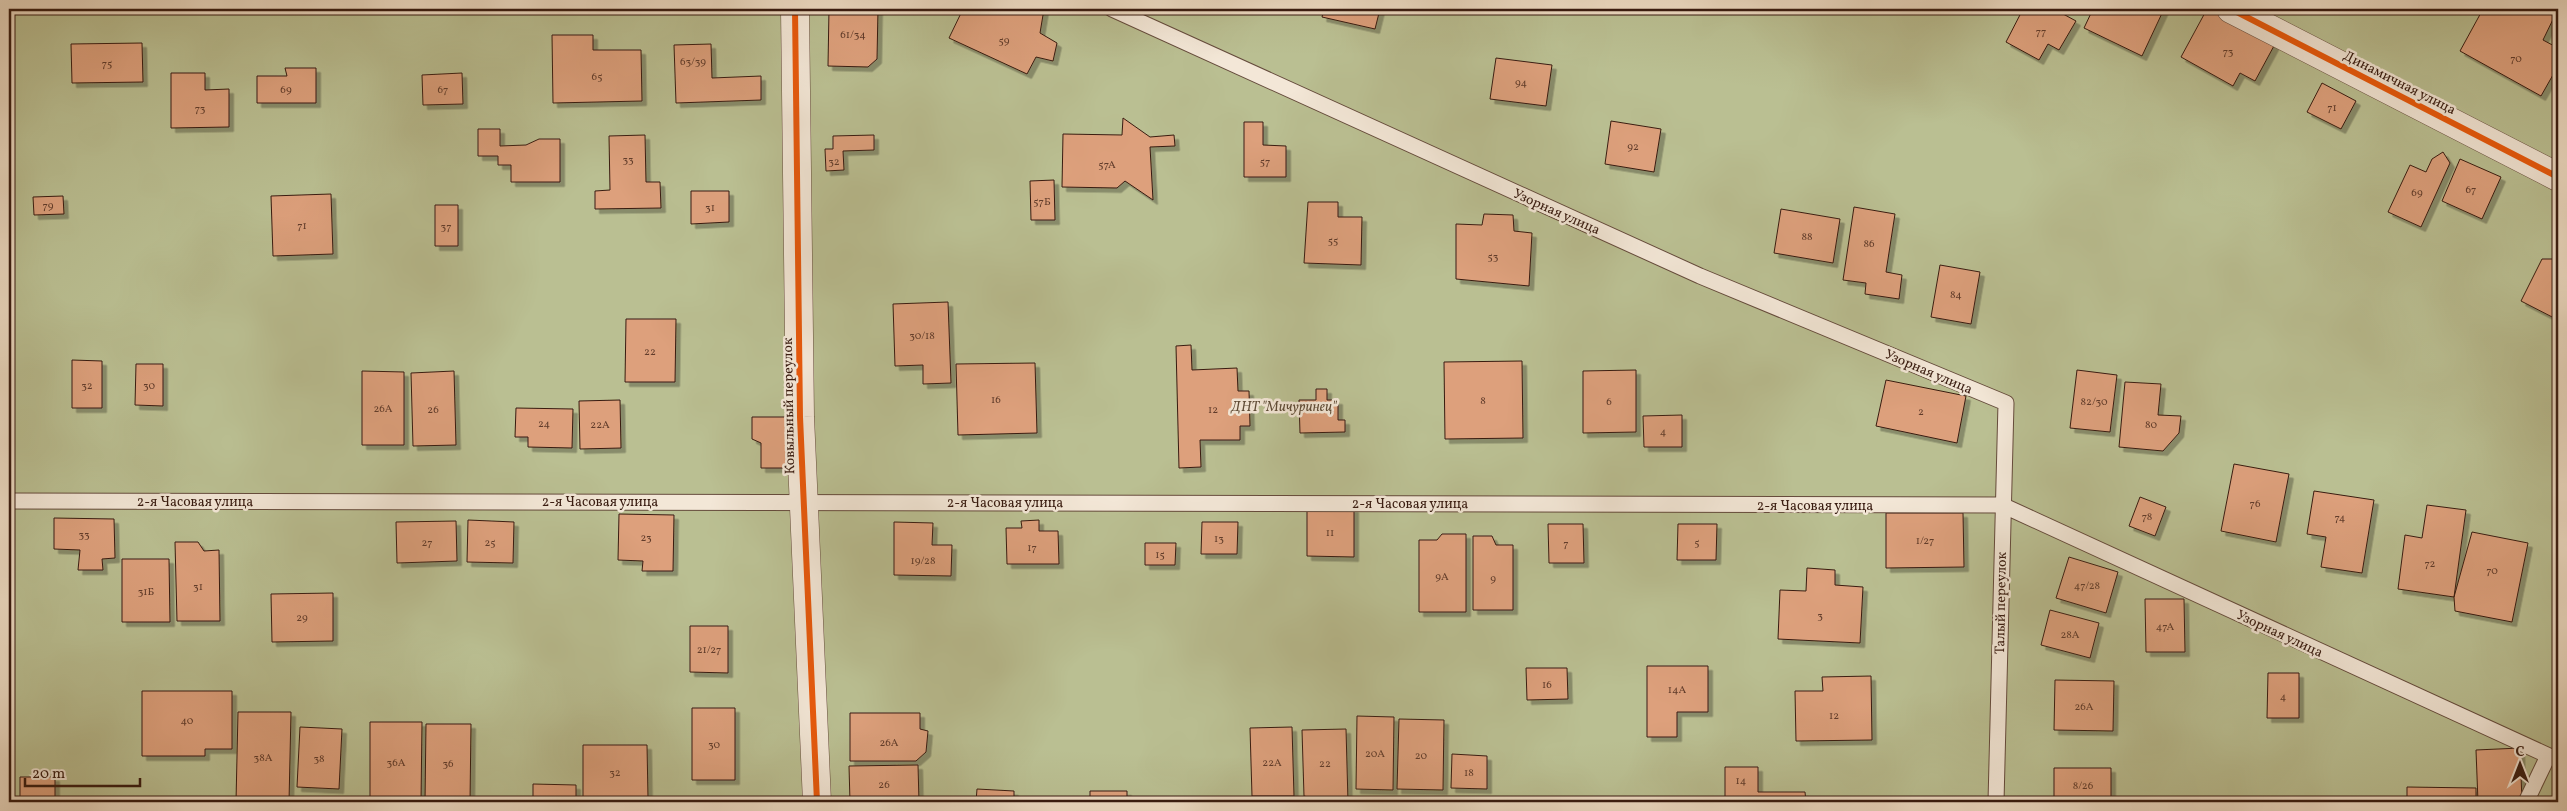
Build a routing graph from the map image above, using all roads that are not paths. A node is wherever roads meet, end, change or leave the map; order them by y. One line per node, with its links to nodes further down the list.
1 (795, 9): 7 (street, Ковыльный переулок)
2 (1112, 9): 5 (lane, Узорная улица)
3 (2231, 9): 4 (street, Динамичная улица)
4 (2558, 177)
5 (2006, 403): 8 (lane, Талый переулок)
6 (9, 501): 7 (lane, 2-я Часовая улица)
7 (803, 501): 8 (lane, 2-я Часовая улица); 10 (street, Ковыльный переулок)
8 (2002, 505): 9 (lane, Узорная улица); 11 (lane, Талый переулок)
9 (2553, 758): 12 (lane)
10 (817, 802)
11 (1996, 802)
12 (2526, 802)

